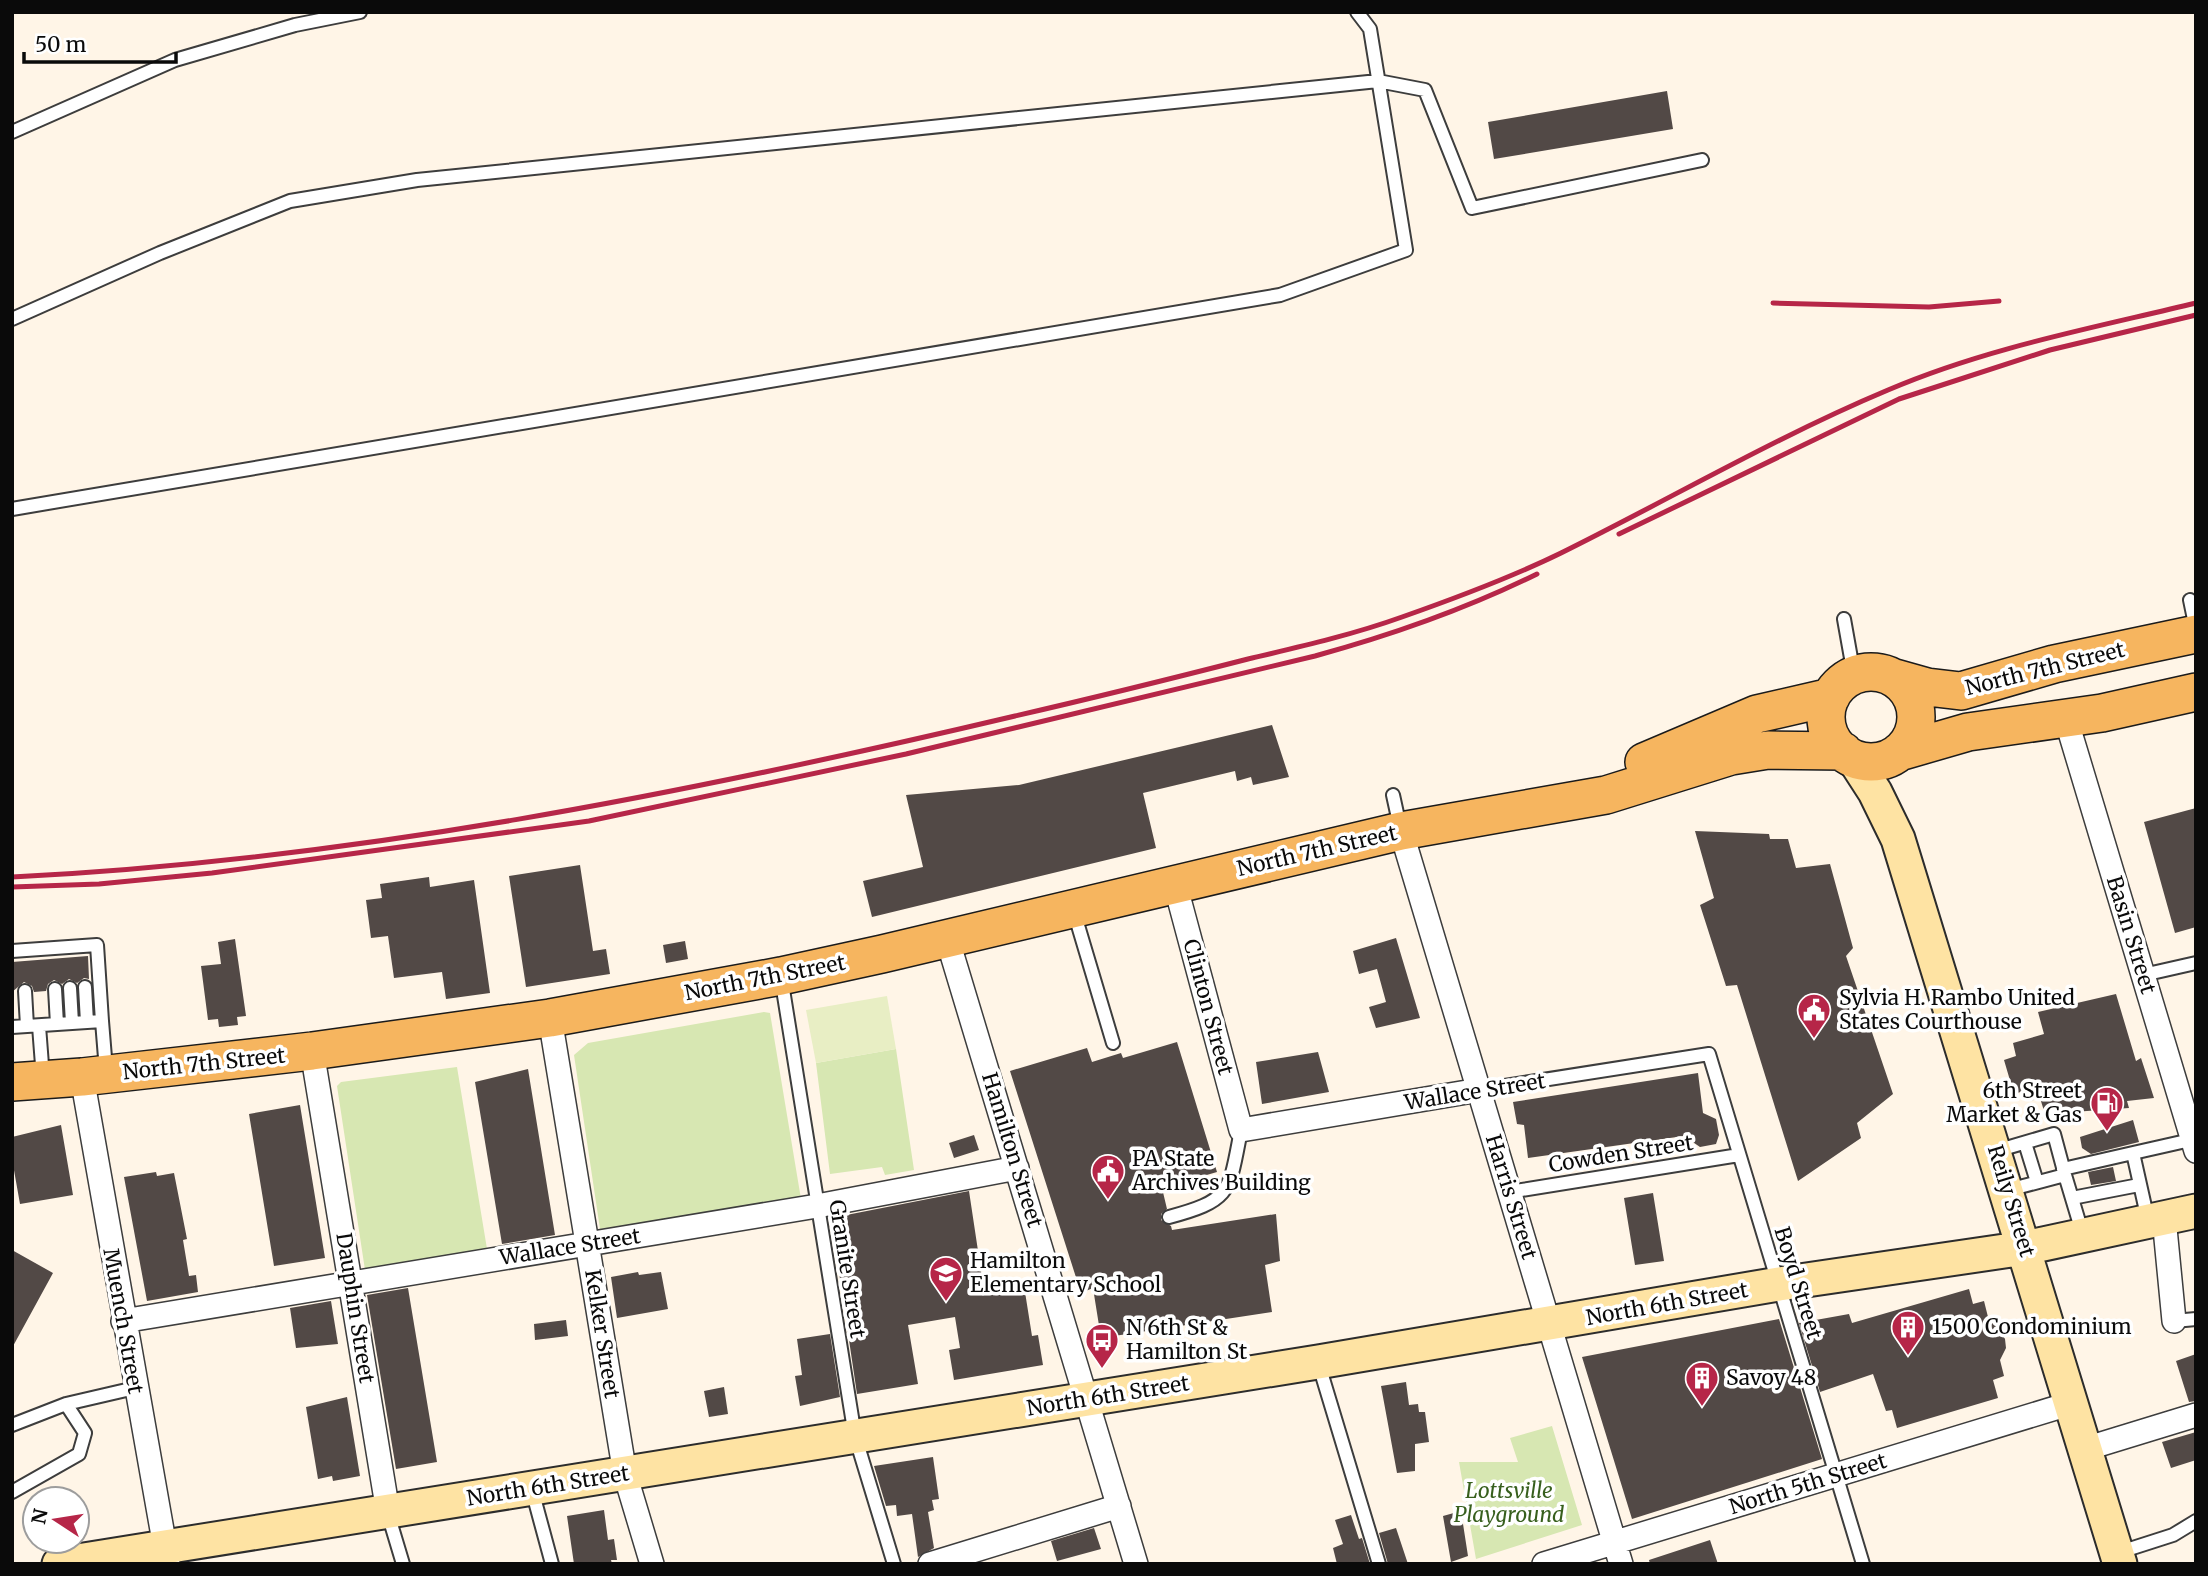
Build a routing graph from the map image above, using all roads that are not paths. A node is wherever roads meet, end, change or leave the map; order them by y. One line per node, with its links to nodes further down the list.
1 (360, 12): 4 (lane)
2 (1357, 12): 3 (lane)
3 (1378, 81): 5 (lane); 6 (lane); 7 (lane)
4 (12, 132)
5 (1702, 160)
6 (12, 319)
7 (12, 509)
8 (2193, 617): 10 (lane); 11 (main road, North 7th Street)
9 (1844, 619): 13 (lane)
10 (2196, 629)
11 (2054, 664): 12 (main road, North 7th Street); 15 (main road)
12 (1895, 678): 13 (main road, North 7th Street); 16 (main road)
13 (1842, 686): 17 (main road); 19 (main road, North 7th Street)
14 (2196, 692): 15 (main road, North 7th Street)
15 (2066, 719): 16 (main road, North 7th Street); 27 (street, Basin Street)
16 (1896, 754): 17 (main road, North 7th Street); 21 (main road, Reily Street)
17 (1848, 755): 19 (main road, North 7th Street); 21 (main road, Reily Street)
18 (1393, 795): 20 (lane)
19 (1506, 811): 20 (main road, North 7th Street)
20 (1401, 831): 22 (main road, North 7th Street); 46 (street, Harris Street)
21 (1898, 839): 49 (main road, Reily Street)
22 (1175, 884): 23 (main road, North 7th Street); 47 (street, Clinton Street)
23 (1073, 908): 24 (main road, North 7th Street); 41 (lane)
24 (947, 938): 28 (main road, North 7th Street); 52 (street, Hamilton Street)
25 (19, 954): 35 (lane)
26 (2196, 962): 27 (lane)
27 (2143, 975): 48 (street, Basin Street)
28 (781, 976): 33 (main road, North 7th Street); 58 (lane, Granite Street)
29 (85, 987): 36 (lane)
30 (71, 988): 37 (lane)
31 (55, 989): 38 (lane)
32 (25, 991): 39 (lane)
33 (550, 1018): 42 (main road, North 7th Street); 63 (street, Kelker Street)
34 (12, 1019): 40 (lane)
35 (102, 1021): 36 (lane); 44 (lane)
36 (88, 1022): 37 (lane)
37 (72, 1023): 38 (lane)
38 (57, 1024): 39 (lane)
39 (33, 1026): 40 (lane); 45 (lane)
40 (12, 1027)
41 (1113, 1043)
42 (313, 1051): 44 (main road, North 7th Street); 65 (street, Dauphin Street)
43 (1709, 1054): 46 (lane, Wallace Street); 51 (lane, Boyd Street)
44 (94, 1076): 45 (main road, North 7th Street); 68 (street, Muench Street)
45 (27, 1081)
46 (1479, 1090): 47 (street, Wallace Street); 56 (street, Harris Street)
47 (1241, 1130): 60 (lane)
48 (2195, 1144): 50 (lane)
49 (2010, 1147): 53 (lane); 55 (main road, Reily Street)
50 (2133, 1153): 53 (lane); 54 (lane)
51 (1739, 1155): 56 (lane, Cowden Street); 66 (lane, Boyd Street)
52 (1017, 1168): 58 (street, Wallace Street); 72 (street, Hamilton Street)
53 (2064, 1172): 55 (lane); 57 (lane)
54 (2139, 1185): 57 (lane); 61 (lane)
55 (2022, 1186): 64 (main road, Reily Street)
56 (1510, 1192): 69 (street, Harris Street)
57 (2072, 1198): 62 (lane)
58 (817, 1206): 63 (street, Wallace Street); 77 (lane, Granite Street)
59 (2196, 1211): 61 (main road, North 6th Street)
60 (1168, 1217)
61 (2156, 1219): 62 (main road, North 6th Street); 67 (street)
62 (2083, 1235): 64 (main road, North 6th Street)
63 (588, 1244): 65 (street, Wallace Street); 79 (street, Kelker Street)
64 (2025, 1248): 66 (main road, North 6th Street); 73 (main road, Reily Street)
65 (352, 1282): 68 (street, Wallace Street); 84 (street, Dauphin Street)
66 (1779, 1284): 69 (main road, North 6th Street); 80 (lane, Boyd Street)
67 (2185, 1320)
68 (122, 1321): 71 (street, Muench Street)
69 (1549, 1324): 70 (main road, North 6th Street); 86 (street, Harris Street)
70 (1318, 1362): 72 (main road, North 6th Street); 96 (lane)
71 (135, 1388): 74 (lane); 87 (street, Muench Street)
72 (1087, 1399): 77 (main road, North 6th Street); 83 (street, Hamilton Street)
73 (2072, 1403): 78 (main road, Reily Street); 80 (street, North 5th Street)
74 (66, 1404): 76 (lane); 82 (lane)
75 (2196, 1415): 78 (street)
76 (12, 1425)
77 (855, 1436): 79 (main road, North 6th Street); 93 (lane, Granite Street)
78 (2085, 1449): 88 (main road, Reily Street)
79 (625, 1474): 81 (main road, North 6th Street); 92 (street, Kelker Street)
80 (1835, 1475): 86 (street, North 5th Street); 98 (lane, Boyd Street)
81 (531, 1489): 84 (main road, North 6th Street); 91 (lane)
82 (12, 1492)
83 (1119, 1506): 94 (street); 95 (street, Hamilton Street)
84 (388, 1512): 87 (main road, North 6th Street); 90 (lane, Dauphin Street)
85 (2196, 1521): 88 (lane)
86 (1618, 1553): 97 (street, North 5th Street)
87 (165, 1555): 89 (main road, North 6th Street)
88 (2118, 1559)
89 (59, 1564)
90 (403, 1564)
91 (552, 1564)
92 (652, 1564)
93 (894, 1564)
94 (930, 1564)
95 (1136, 1564)
96 (1379, 1564)
97 (1544, 1564)
98 (1863, 1564)

